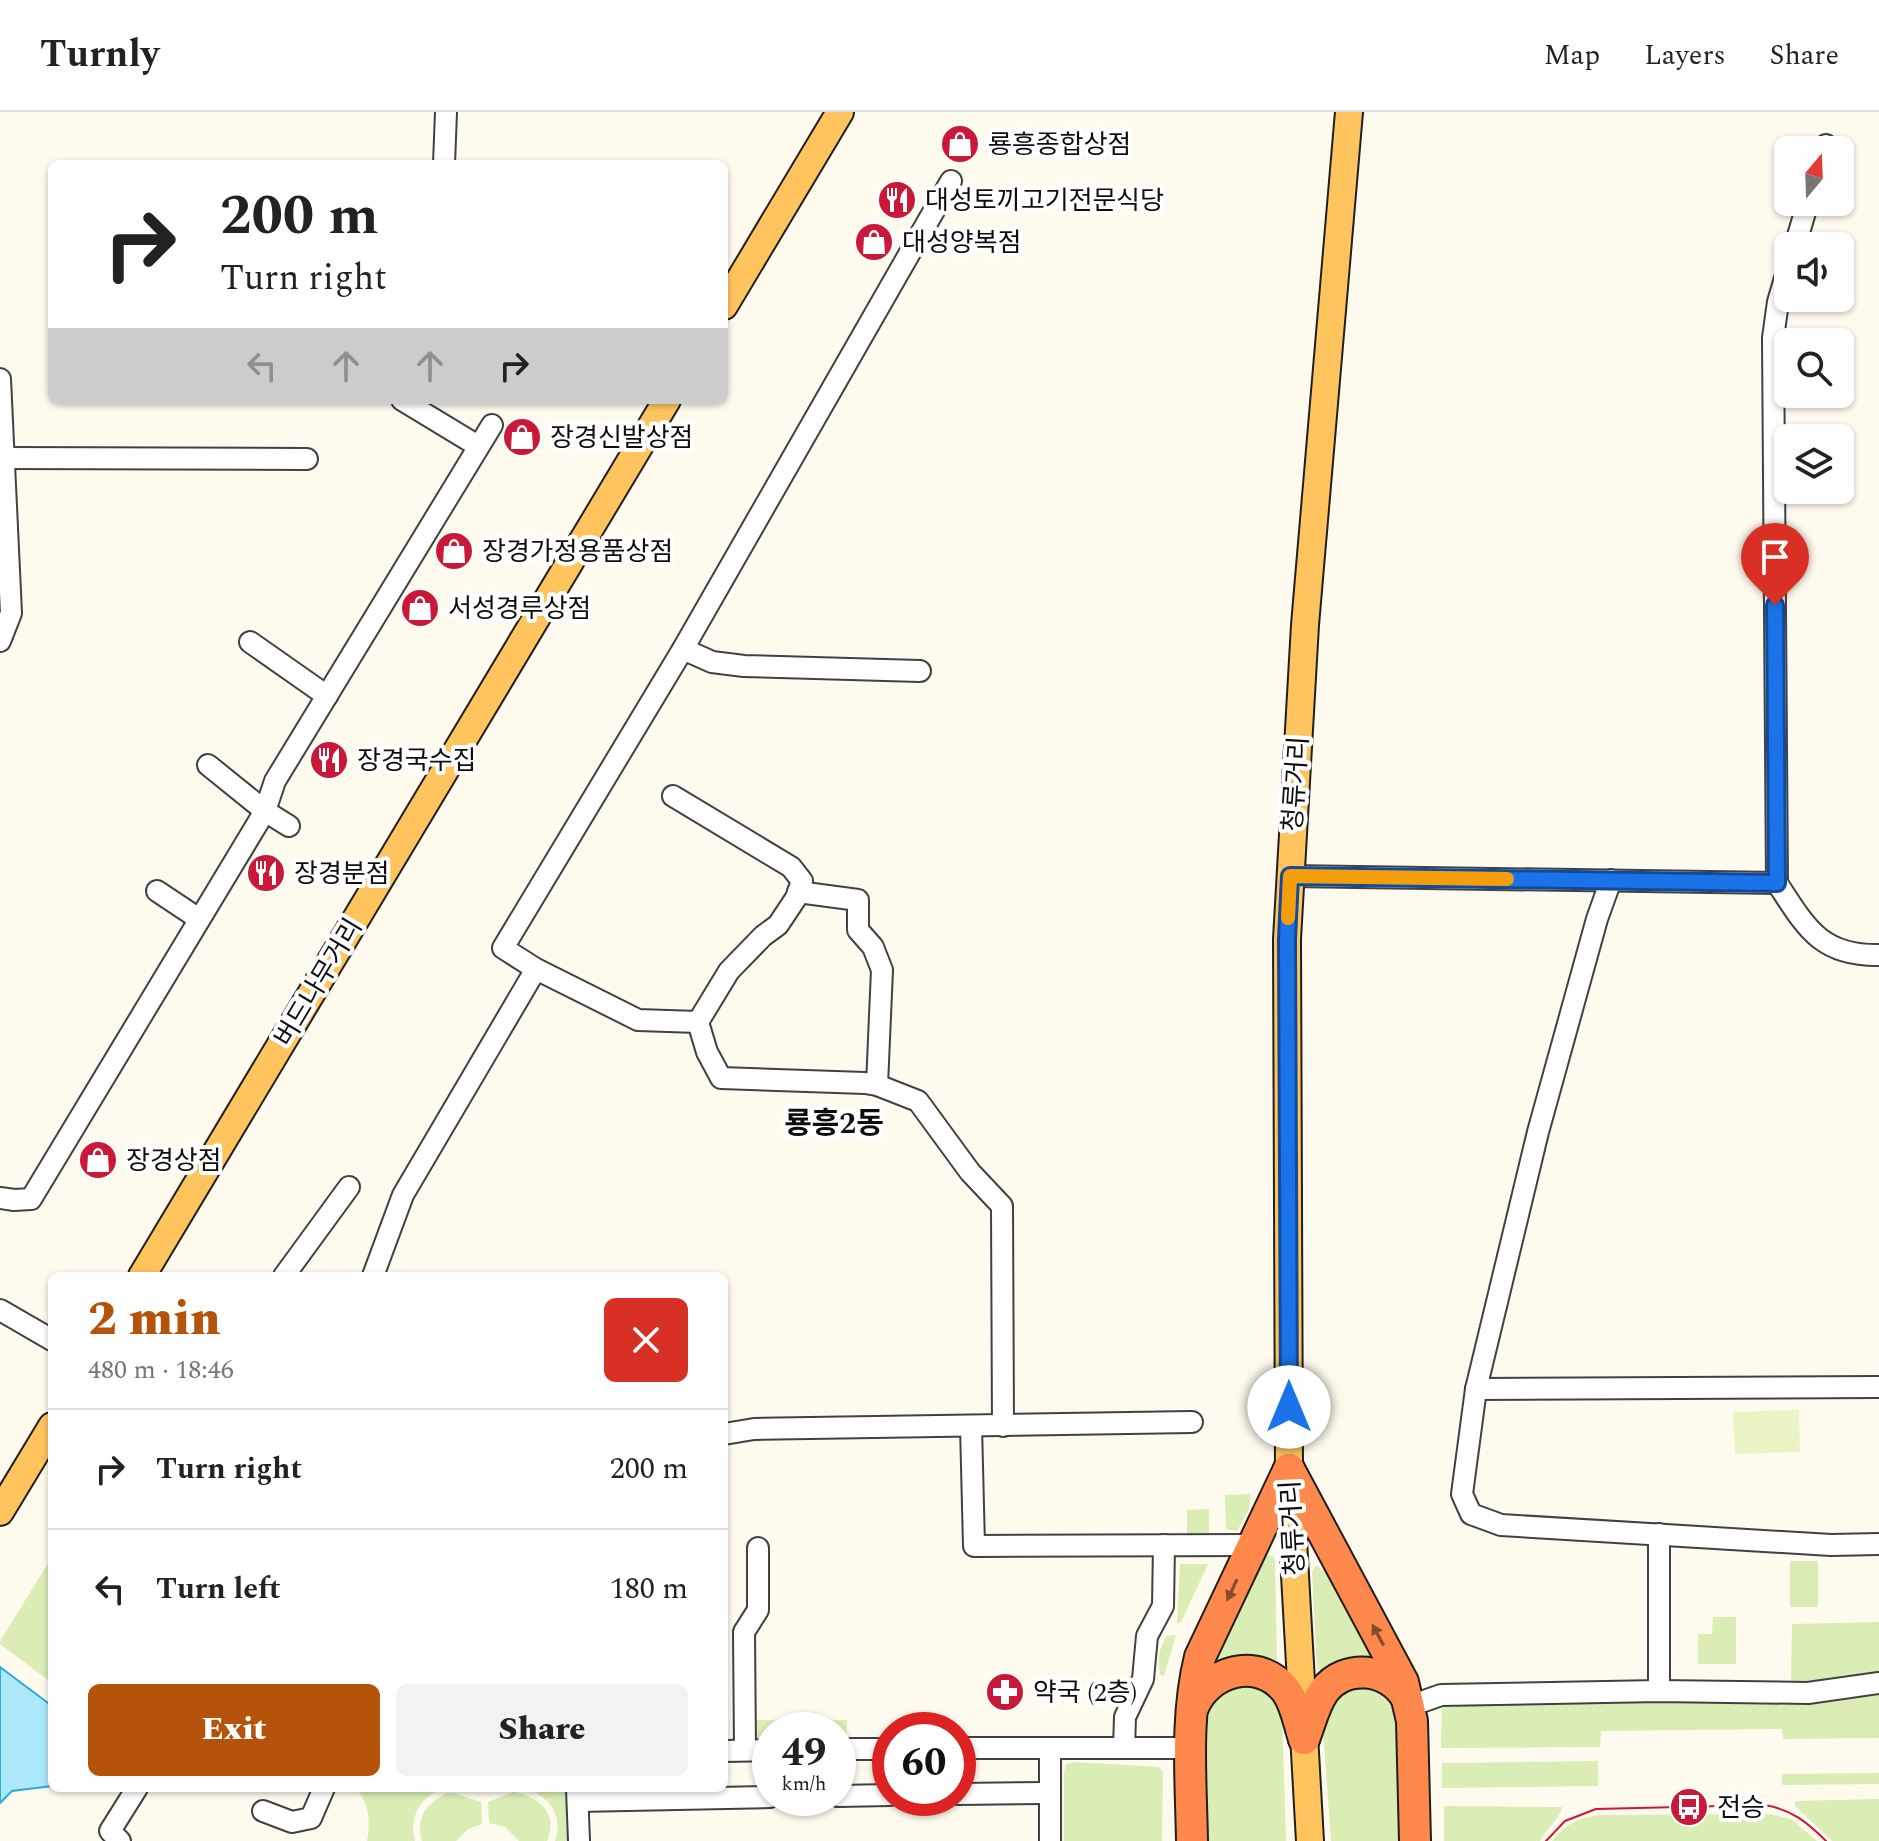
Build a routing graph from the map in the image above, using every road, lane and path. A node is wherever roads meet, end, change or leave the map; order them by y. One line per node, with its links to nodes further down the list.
1 (446, 112): 4 (street)
2 (840, 112): 6 (main road)
3 (1349, 112): 24 (main road, 청류거리)
4 (444, 160)
5 (951, 181): 17 (street)
6 (728, 299)
7 (1777, 312): 26 (street)
8 (0, 379): 13 (street)
9 (409, 404): 12 (street)
10 (665, 404): 36 (main road, 버드나무거리)
11 (492, 425): 12 (street)
12 (478, 446): 19 (street)
13 (5, 458): 14 (street); 15 (street)
14 (307, 459)
15 (0, 641)
16 (250, 642): 19 (street)
17 (683, 649): 18 (street); 31 (street)
18 (920, 671)
19 (327, 696): 22 (street)
20 (208, 765): 22 (street)
21 (673, 796): 28 (street)
22 (265, 811): 23 (street); 29 (street)
23 (289, 826)
24 (1290, 876): 25 (street); 48 (main road, 청류거리)
25 (1611, 880): 26 (street); 42 (street)
26 (1777, 883): 30 (street)
27 (157, 891): 29 (street)
28 (798, 892): 32 (street); 33 (street)
29 (199, 919): 35 (street)
30 (1879, 955)
31 (536, 969): 32 (street); 38 (street)
32 (698, 1022): 33 (street)
33 (877, 1085): 45 (street)
34 (349, 1187): 37 (street)
35 (0, 1198)
36 (144, 1272)
37 (287, 1272)
38 (374, 1272)
39 (0, 1310): 40 (street)
40 (48, 1338)
41 (1879, 1387): 42 (street)
42 (1476, 1389): 50 (street)
43 (1192, 1422): 45 (street)
44 (971, 1426): 45 (street); 47 (street); 52 (street)
45 (1003, 1426)
46 (48, 1433): 49 (main road)
47 (728, 1433)
48 (1289, 1469): 53 (highway); 57 (highway, one-way to 48); 59 (main road, 청류거리)
49 (0, 1512)
50 (1659, 1534): 51 (street); 56 (street)
51 (1879, 1544)
52 (1164, 1545): 53 (street); 62 (street)
53 (1253, 1545): 58 (highway, one-way to 58)
54 (758, 1548): 64 (street)
55 (1879, 1683): 56 (street)
56 (1659, 1691): 57 (street)
57 (1410, 1706): 59 (highway); 77 (highway)
58 (1191, 1716): 59 (highway); 63 (highway)
59 (1304, 1739): 76 (main road, 청류거리)
60 (976, 1748): 61 (street)
61 (1050, 1748): 62 (street); 67 (street)
62 (1124, 1748): 63 (street)
63 (1191, 1748): 75 (highway)
64 (734, 1750)
65 (134, 1792): 72 (street)
66 (322, 1792): 71 (street)
67 (1050, 1793): 69 (street); 74 (street)
68 (578, 1794): 70 (street); 73 (street)
69 (976, 1794)
70 (752, 1797)
71 (263, 1811)
72 (120, 1841)
73 (579, 1841)
74 (1050, 1841)
75 (1192, 1841)
76 (1310, 1841)
77 (1415, 1841)

